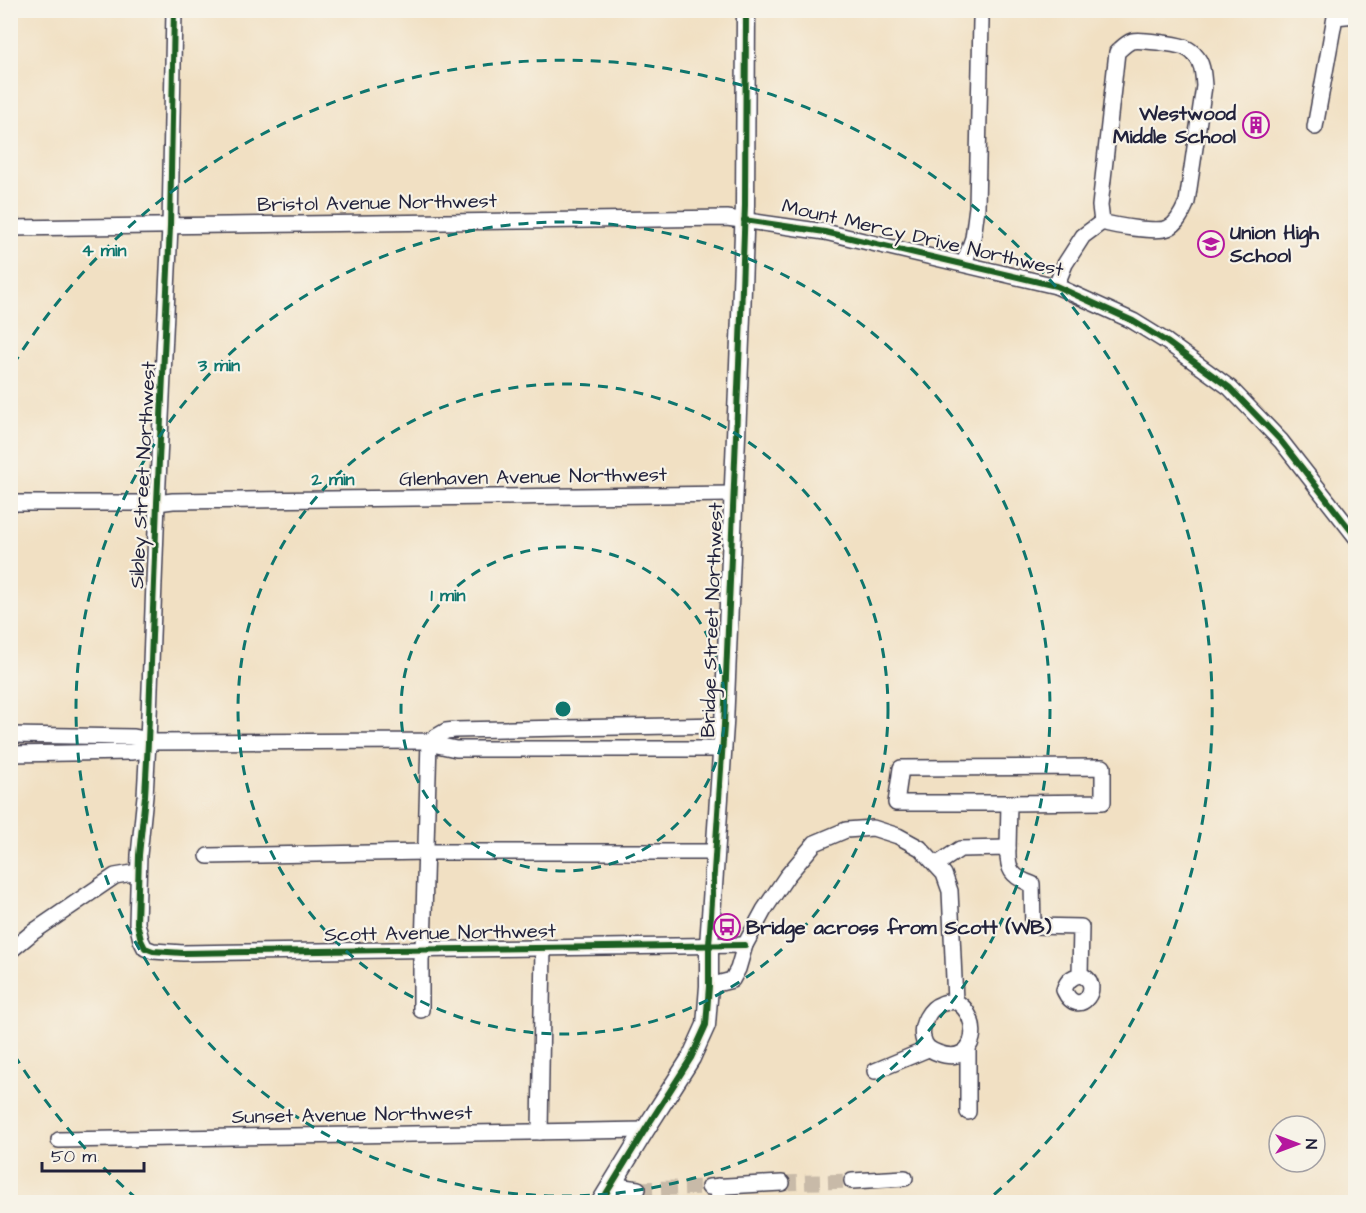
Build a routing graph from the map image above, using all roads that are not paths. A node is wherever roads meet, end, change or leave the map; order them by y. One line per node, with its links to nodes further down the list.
1 (174, 10): 8 (street, Sibley Street Northwest)
2 (746, 10): 6 (main road, Bridge Street Northwest)
3 (1356, 15): 5 (street)
4 (981, 20): 10 (street)
5 (1315, 127)
6 (744, 220): 8 (street, Bristol Avenue Northwest); 10 (street, Mount Mercy Drive Northwest); 12 (main road, Bridge Street Northwest)
7 (1102, 222): 7 (street); 11 (street)
8 (170, 227): 9 (street, Bristol Avenue Northwest); 14 (street, Sibley Street Northwest)
9 (10, 228)
10 (964, 264): 11 (street, Mount Mercy Drive Northwest)
11 (1056, 286): 15 (street, Mount Mercy Drive Northwest)
12 (733, 494): 14 (street, Glenhaven Avenue Northwest); 16 (main road, Bridge Street Northwest)
13 (10, 503): 14 (street, Glenhaven Avenue Northwest)
14 (157, 503): 19 (street, Sibley Street Northwest)
15 (1356, 537)
16 (724, 725): 18 (street); 20 (main road, Bridge Street Northwest)
17 (10, 735): 19 (street)
18 (429, 741): 19 (street); 20 (street); 24 (street)
19 (148, 742): 21 (street); 28 (street, Sibley Street Northwest)
20 (722, 749): 25 (main road, Bridge Street Northwest)
21 (10, 754)
22 (1009, 803): 22 (street); 23 (street)
23 (1008, 848): 27 (street); 35 (street)
24 (426, 852): 25 (street); 26 (street); 33 (street)
25 (715, 852): 30 (main road, Bridge Street Northwest)
26 (208, 856)
27 (936, 866): 31 (street); 37 (street)
28 (138, 872): 29 (street, Sibley Street Northwest); 34 (street)
29 (141, 940): 33 (street, Scott Avenue Northwest)
30 (709, 945): 31 (street, Scott Avenue Northwest); 32 (street, Scott Avenue Northwest); 36 (main road, Bridge Street Northwest)
31 (745, 945): 36 (street)
32 (543, 947): 33 (street, Scott Avenue Northwest); 44 (street)
33 (423, 949): 38 (street)
34 (10, 951)
35 (1080, 975)
36 (709, 986): 43 (main road, Bridge Street Northwest)
37 (955, 1001): 39 (street); 40 (street)
38 (421, 1010)
39 (928, 1049): 40 (street); 41 (street)
40 (968, 1049): 42 (street)
41 (875, 1071)
42 (968, 1112)
43 (645, 1130): 44 (street, Sunset Avenue Northwest); 48 (main road, Bridge Street Northwest)
44 (540, 1132): 45 (street, Sunset Avenue Northwest)
45 (59, 1140)
46 (905, 1178): 47 (street)
47 (852, 1180)
48 (614, 1181): 50 (street); 51 (main road, Bridge Street Northwest)
49 (782, 1184): 52 (street)
50 (638, 1189)
51 (601, 1203)
52 (719, 1203)

